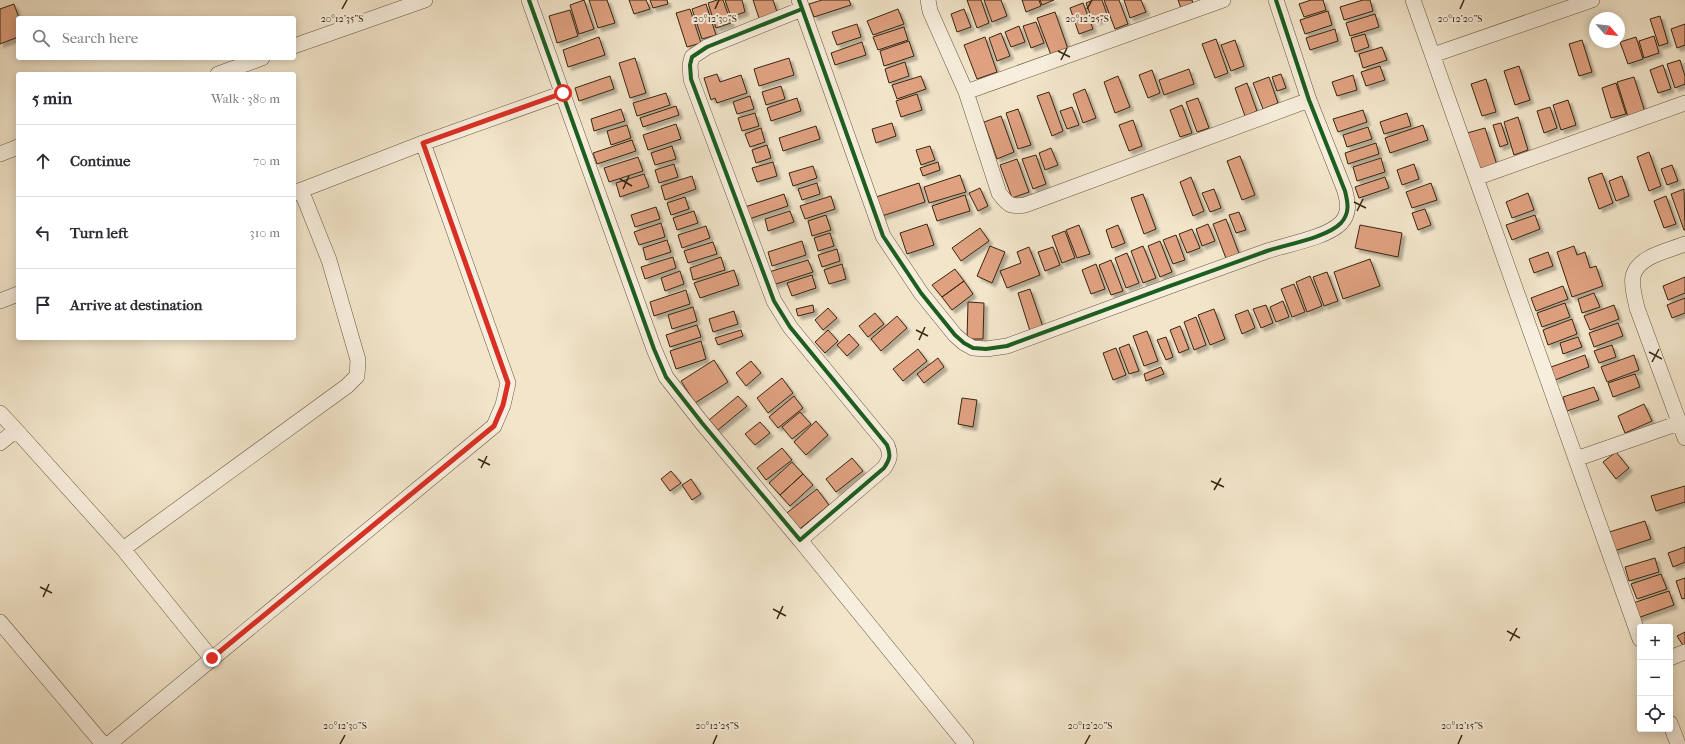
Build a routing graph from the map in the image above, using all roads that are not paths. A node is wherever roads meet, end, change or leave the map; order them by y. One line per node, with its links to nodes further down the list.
1 (425, 0): 9 (street)
2 (530, 0): 14 (street)
3 (928, 0): 13 (street)
4 (1223, 0): 13 (street)
5 (1276, 0): 15 (street)
6 (1413, 0): 10 (street)
7 (1592, 0): 10 (street)
8 (800, 4): 15 (street); 31 (street)
9 (296, 45)
10 (1433, 55): 20 (street)
11 (256, 60): 12 (street)
12 (224, 72)
13 (966, 92): 15 (street)
14 (563, 93): 17 (street); 31 (street)
15 (1309, 100)
16 (1685, 103): 20 (street)
17 (423, 143): 21 (street); 37 (street)
18 (16, 148): 19 (street)
19 (0, 154)
20 (1476, 178): 30 (street)
21 (298, 192): 32 (street)
22 (1685, 244): 26 (street)
23 (16, 295): 24 (street)
24 (0, 301)
25 (0, 413): 27 (street)
26 (1679, 423): 28 (street); 30 (street)
27 (16, 430): 29 (street); 32 (street)
28 (1685, 438)
29 (0, 443)
30 (1576, 459): 34 (street)
31 (800, 540): 41 (street)
32 (123, 549): 37 (street)
33 (0, 622): 39 (street)
34 (1637, 631)
35 (1685, 652): 36 (street)
36 (1673, 657)
37 (212, 658): 40 (street)
38 (1673, 731): 42 (street)
39 (102, 744)
40 (109, 744)
41 (966, 744)
42 (1678, 744)

